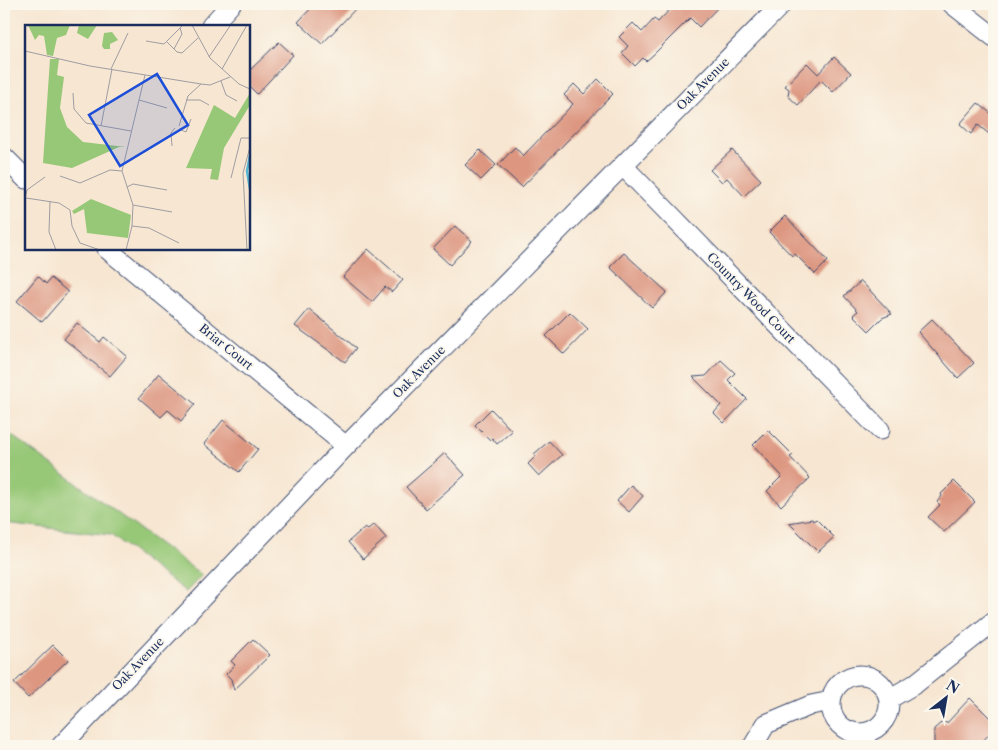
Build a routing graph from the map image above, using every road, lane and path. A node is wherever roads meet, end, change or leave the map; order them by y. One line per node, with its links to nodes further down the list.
1 (231, 4): 4 (street)
2 (782, 4): 7 (street, Oak Avenue)
3 (952, 4): 5 (street)
4 (212, 25)
5 (994, 37)
6 (4, 157): 8 (street)
7 (623, 166): 10 (street, Country Wood Court); 11 (street, Oak Avenue)
8 (25, 178)
9 (108, 250): 11 (street, Briar Court)
10 (880, 430)
11 (346, 446): 16 (street, Oak Avenue)
12 (994, 621): 13 (street)
13 (889, 699): 14 (street); 15 (street)
14 (831, 701): 15 (street); 17 (street)
15 (870, 739)
16 (61, 746)
17 (753, 746)

